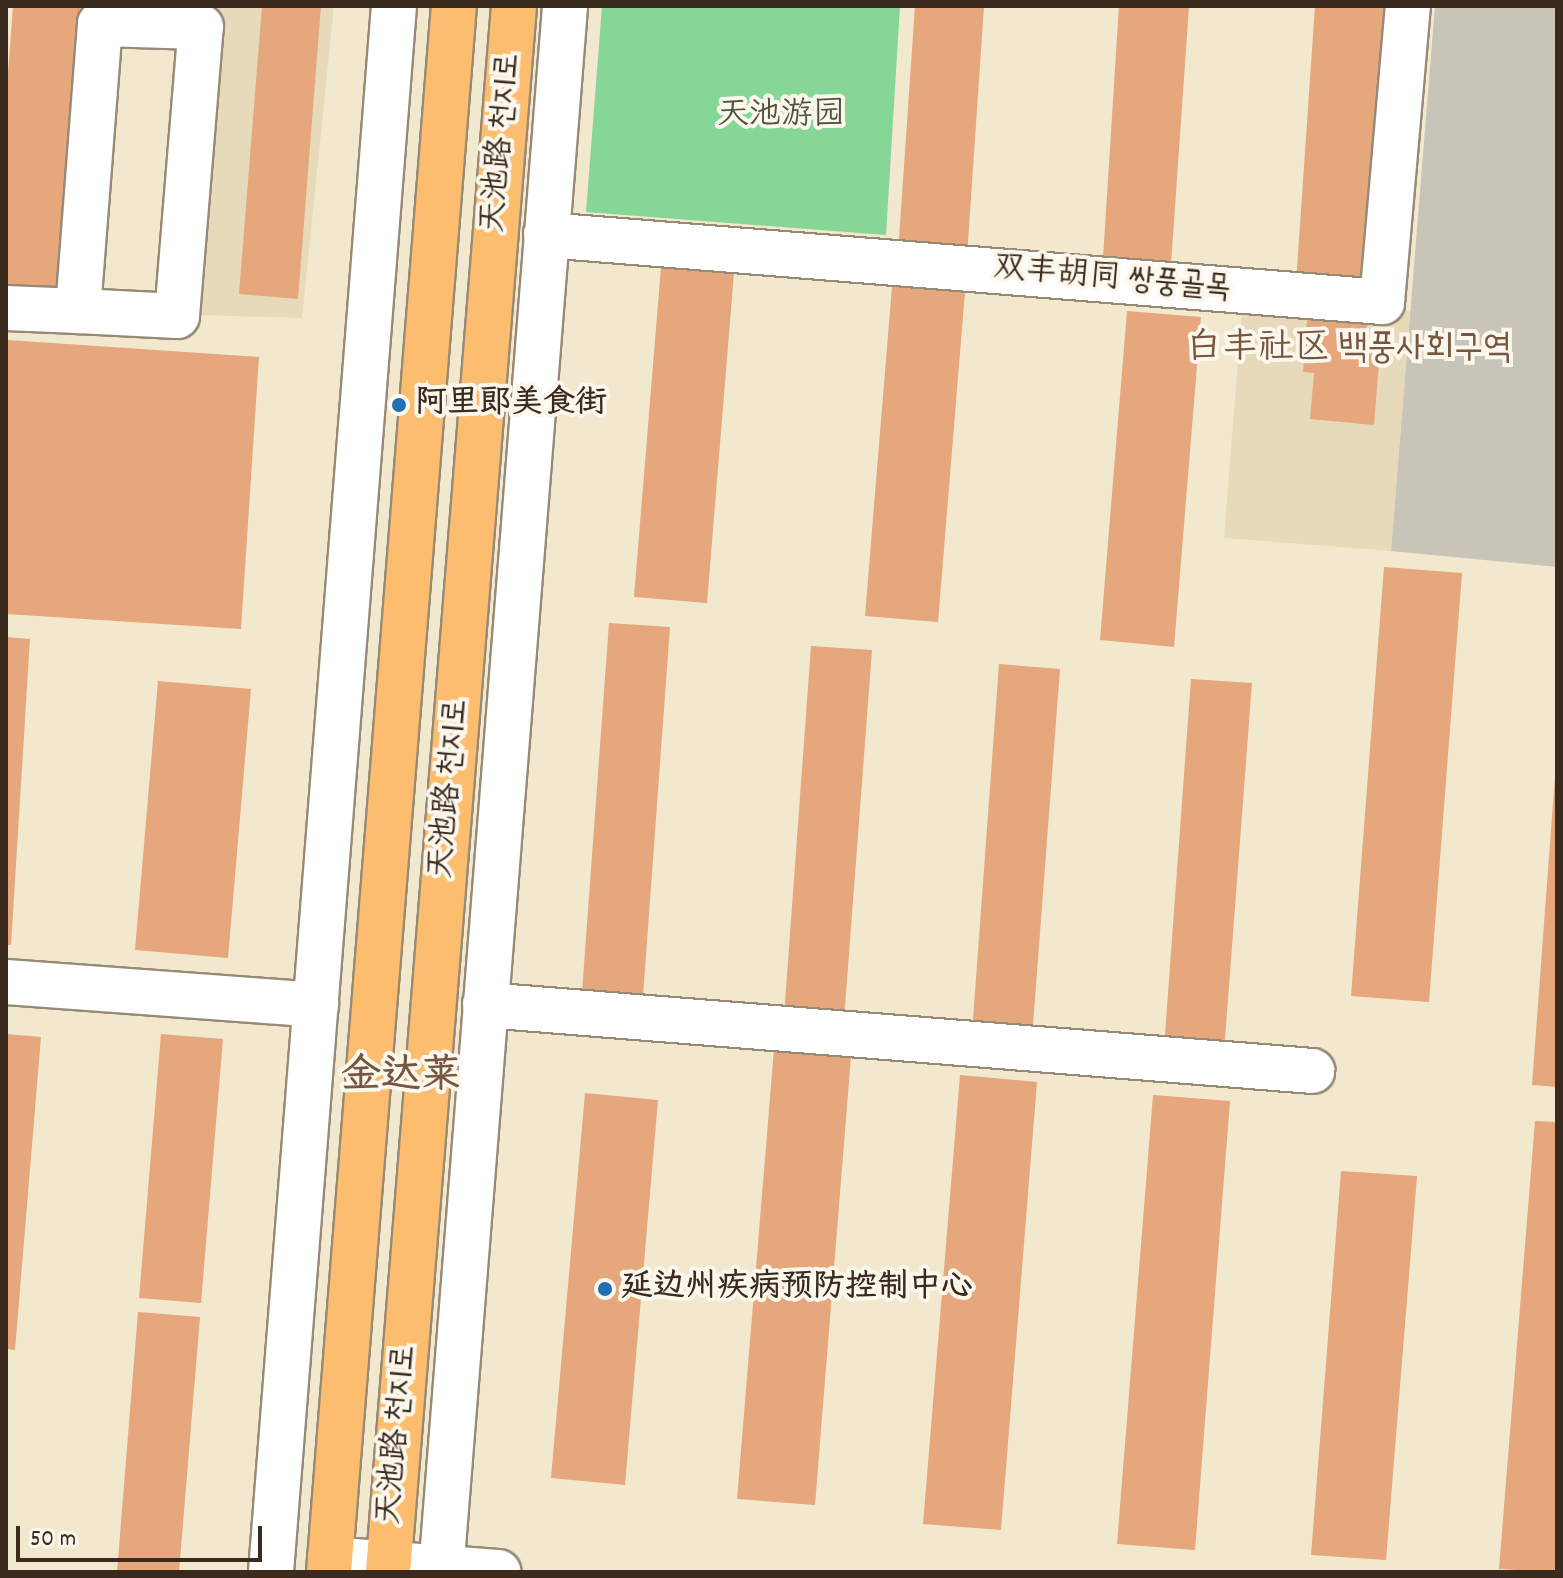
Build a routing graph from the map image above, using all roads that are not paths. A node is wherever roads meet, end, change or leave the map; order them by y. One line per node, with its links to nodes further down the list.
1 (394, 6): 10 (street)
2 (454, 6): 13 (main road, 天池路 천지로)
3 (514, 6): 14 (main road, 天池路 천지로)
4 (565, 6): 6 (street, 天池路 천지로)
5 (1408, 6): 6 (street, 双丰胡同 쌍풍골목)
6 (546, 235): 11 (street, 天池路 천지로)
7 (6, 308): 8 (street)
8 (78, 311): 8 (street)
9 (6, 982): 10 (street)
10 (316, 1005): 16 (street)
11 (485, 1005): 12 (street); 15 (street, 天池路 천지로)
12 (1312, 1071)
13 (330, 1566): 14 (street)
14 (389, 1568): 15 (street)
15 (441, 1570): 17 (street)
16 (271, 1572)
17 (498, 1572)

